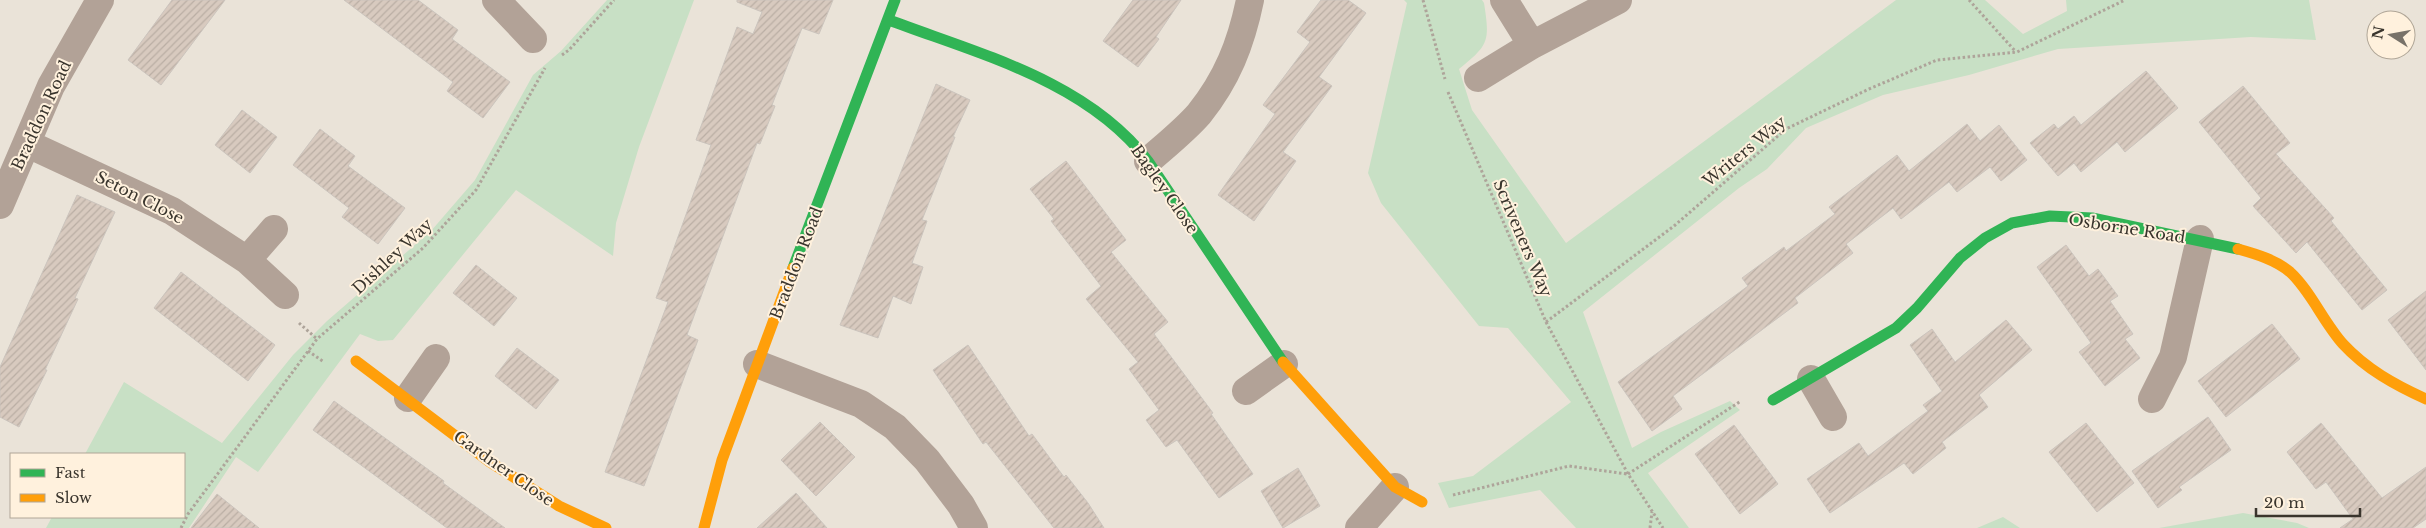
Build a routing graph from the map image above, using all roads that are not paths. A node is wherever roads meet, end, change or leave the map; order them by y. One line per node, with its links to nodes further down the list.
1 (100, 0): 11 (street, Braddon Road)
2 (895, 0): 7 (street, Braddon Road)
3 (1250, 0): 12 (street)
4 (1504, 0): 9 (street)
5 (1618, 0): 9 (street)
6 (502, 2): 8 (street)
7 (889, 20): 12 (street, Bagley Close); 20 (street, Braddon Road)
8 (533, 39)
9 (1532, 45): 10 (street)
10 (1478, 78)
11 (28, 144): 13 (street, Braddon Road); 16 (street, Seton Close)
12 (1148, 161): 21 (street, Bagley Close)
13 (0, 205)
14 (274, 229): 16 (street)
15 (2200, 239): 22 (street, Osborne Road); 25 (street, Osborne Road); 26 (street, Osborne Road)
16 (247, 260): 17 (street, Seton Close)
17 (285, 295)
18 (436, 358): 24 (street)
19 (356, 360): 24 (street, Gardner Close)
20 (757, 364): 32 (street, Braddon Road); 33 (street)
21 (1284, 364): 23 (street); 29 (street, Bagley Close)
22 (1811, 379): 27 (street, Osborne Road); 28 (street)
23 (1246, 392)
24 (408, 398): 31 (street, Gardner Close)
25 (2152, 399)
26 (2426, 399)
27 (1773, 400)
28 (1834, 417)
29 (1395, 487): 30 (street, Bagley Close); 34 (street)
30 (1422, 502)
31 (606, 528)
32 (704, 528)
33 (974, 528)
34 (1359, 528)

